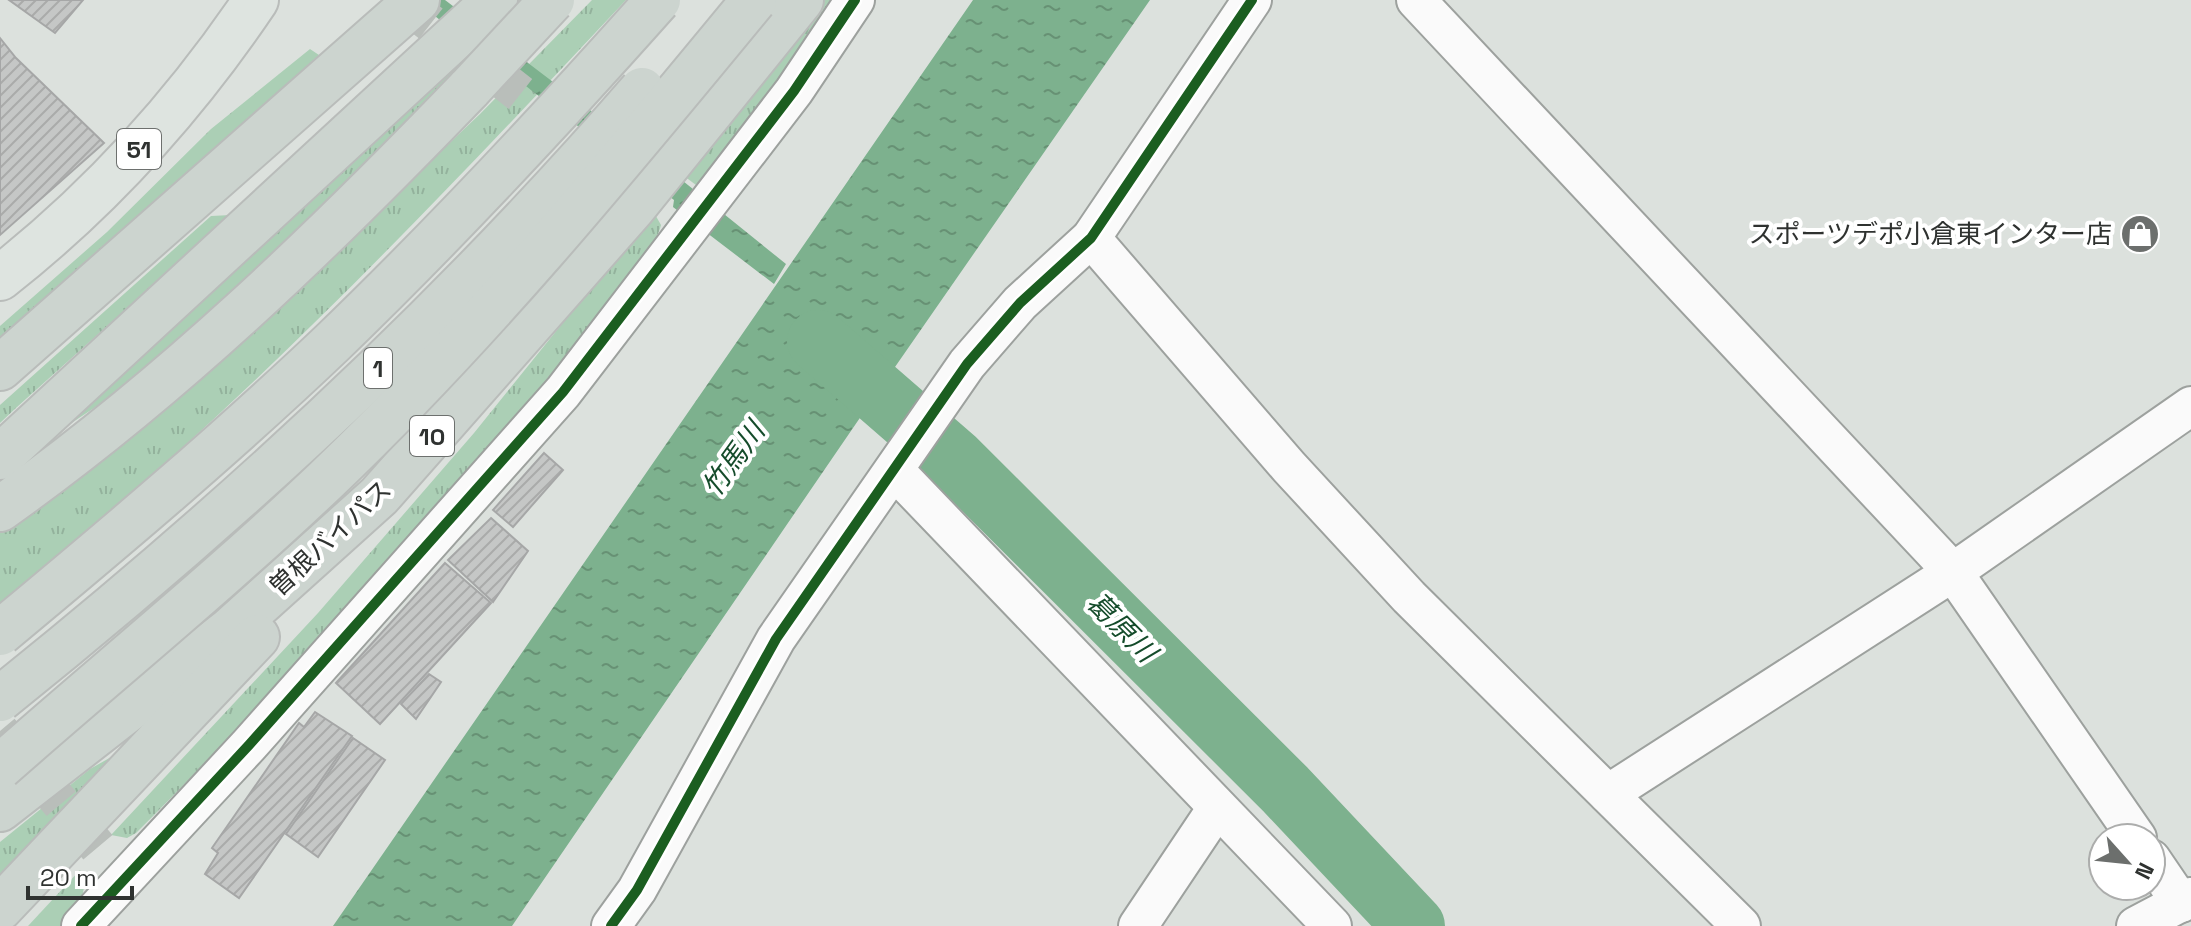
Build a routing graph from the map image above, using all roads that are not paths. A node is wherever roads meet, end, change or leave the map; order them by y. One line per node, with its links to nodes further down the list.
1 (256, 0): 15 (main road, 51)
2 (417, 0): 16 (highway)
3 (495, 0): 18 (highway)
4 (552, 0): 21 (highway, bridge)
5 (658, 0): 23 (highway, 1, bridge)
6 (720, 0): 24 (highway, 1, bridge)
7 (754, 0): 25 (highway, bridge)
8 (801, 0): 20 (highway, 曽根バイパス / 10)
9 (855, 0): 13 (street)
10 (1252, 0): 14 (street)
11 (1416, 0): 22 (street)
12 (661, 205): 13 (street)
13 (687, 233): 33 (street)
14 (1091, 238): 19 (street); 26 (street)
15 (0, 278)
16 (0, 368)
17 (2191, 406): 22 (street)
18 (0, 457)
19 (895, 471): 27 (street); 34 (street)
20 (379, 496): 28 (highway, 曽根バイパス / 10); 32 (highway)
21 (0, 509)
22 (1953, 572): 26 (street); 29 (street)
23 (0, 633)
24 (0, 699)
25 (0, 767)
26 (1608, 794): 37 (street)
27 (1217, 808): 35 (street); 36 (street)
28 (0, 809)
29 (2126, 822)
30 (2167, 878): 31 (street)
31 (2186, 900): 38 (street)
32 (0, 908)
33 (81, 926)
34 (611, 926)
35 (1138, 926)
36 (1332, 926)
37 (1741, 926)
38 (2136, 926)

